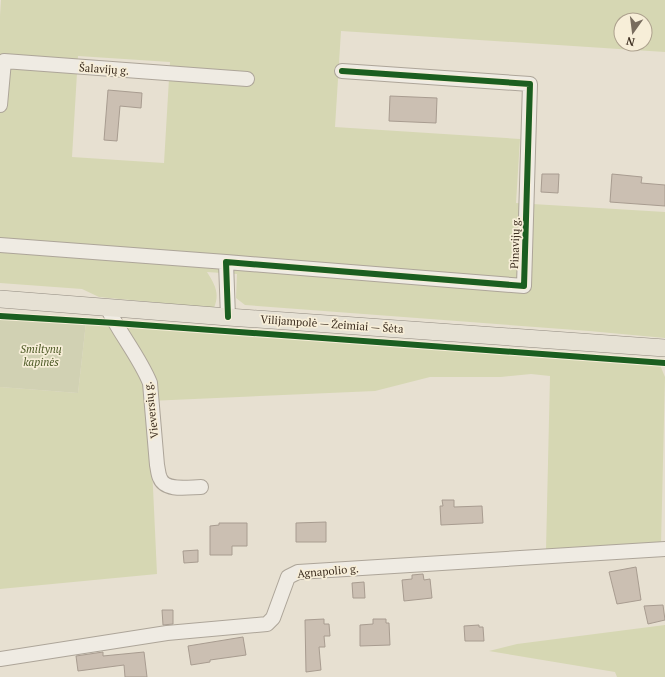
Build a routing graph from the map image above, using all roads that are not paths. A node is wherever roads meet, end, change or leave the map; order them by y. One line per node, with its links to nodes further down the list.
1 (342, 71): 5 (street, Pinavijų g.)
2 (247, 79): 3 (street, Šalavijų g.)
3 (0, 105)
4 (0, 245): 5 (street)
5 (226, 262): 8 (street)
6 (0, 299): 7 (main road, Vilijampolė — Žeimiai — Šėta)
7 (107, 307): 8 (main road, Vilijampolė — Žeimiai — Šėta); 10 (street, Vieversių g.)
8 (228, 317): 9 (main road, Vilijampolė — Žeimiai — Šėta)
9 (665, 348)
10 (201, 486)
11 (665, 548): 12 (street, Agnapolio g.)
12 (0, 659)

